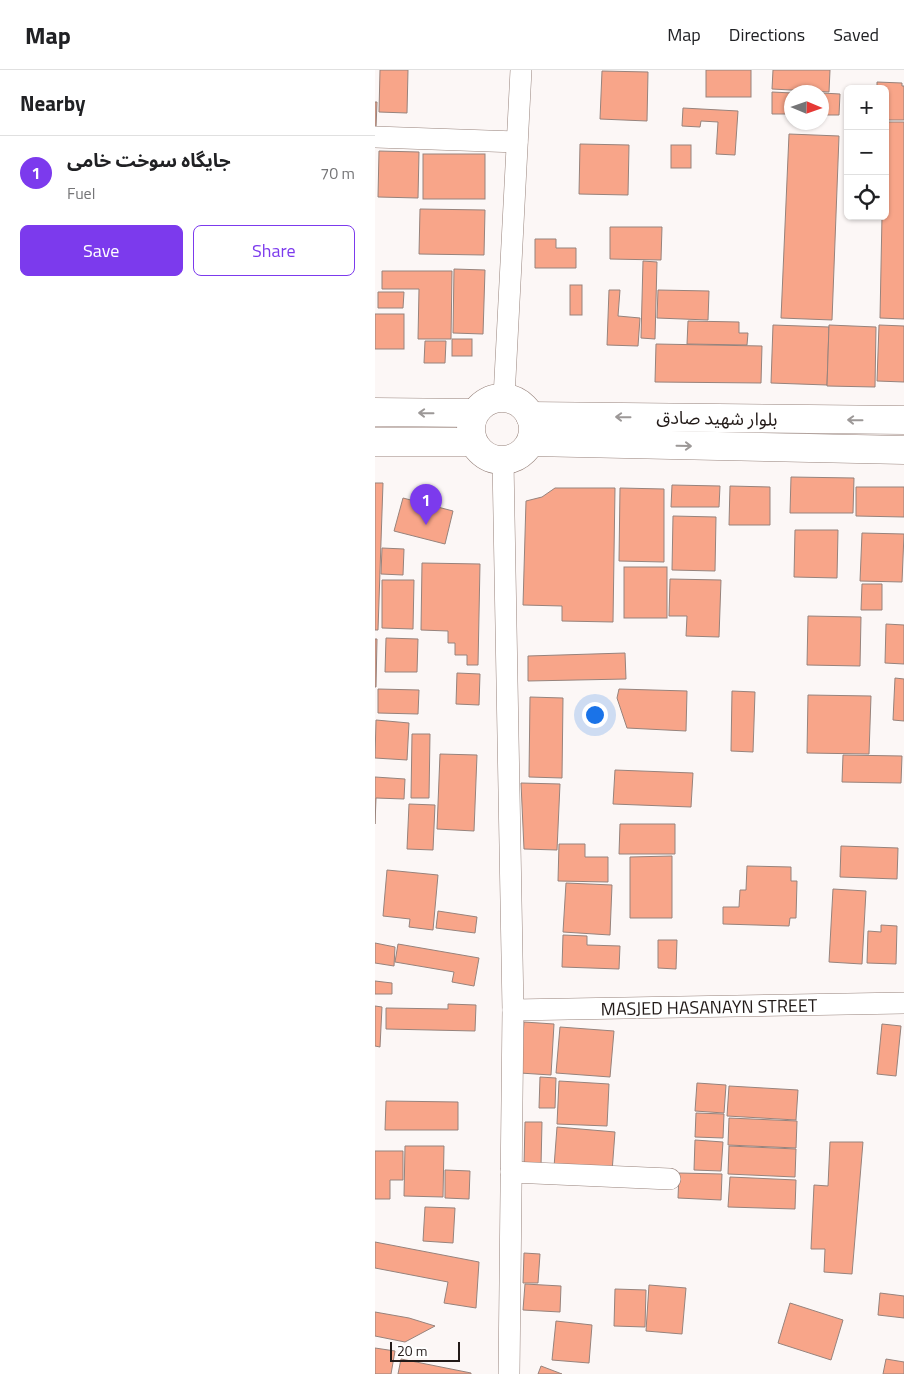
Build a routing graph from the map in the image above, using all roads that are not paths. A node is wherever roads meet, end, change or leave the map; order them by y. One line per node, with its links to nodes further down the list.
1 (521, 70): 3 (street)
2 (375, 137): 3 (street)
3 (517, 142): 4 (street)
4 (504, 398): 6 (main road); 7 (main road)
5 (375, 412): 6 (main road, one-way to 5)
6 (475, 413): 10 (main road)
7 (530, 416): 8 (main road, بلوار شهید صادق, one-way to 7); 11 (main road)
8 (904, 420)
9 (375, 442): 10 (main road)
10 (473, 442): 13 (main road)
11 (531, 442): 12 (main road, بلوار شهید صادق, one-way to 12); 13 (main road)
12 (904, 450)
13 (503, 461): 15 (street)
14 (904, 1003): 15 (street, MASJED HASANAYN STREET)
15 (513, 1010): 16 (street)
16 (511, 1172): 17 (street); 18 (street)
17 (670, 1179)
18 (509, 1374)

